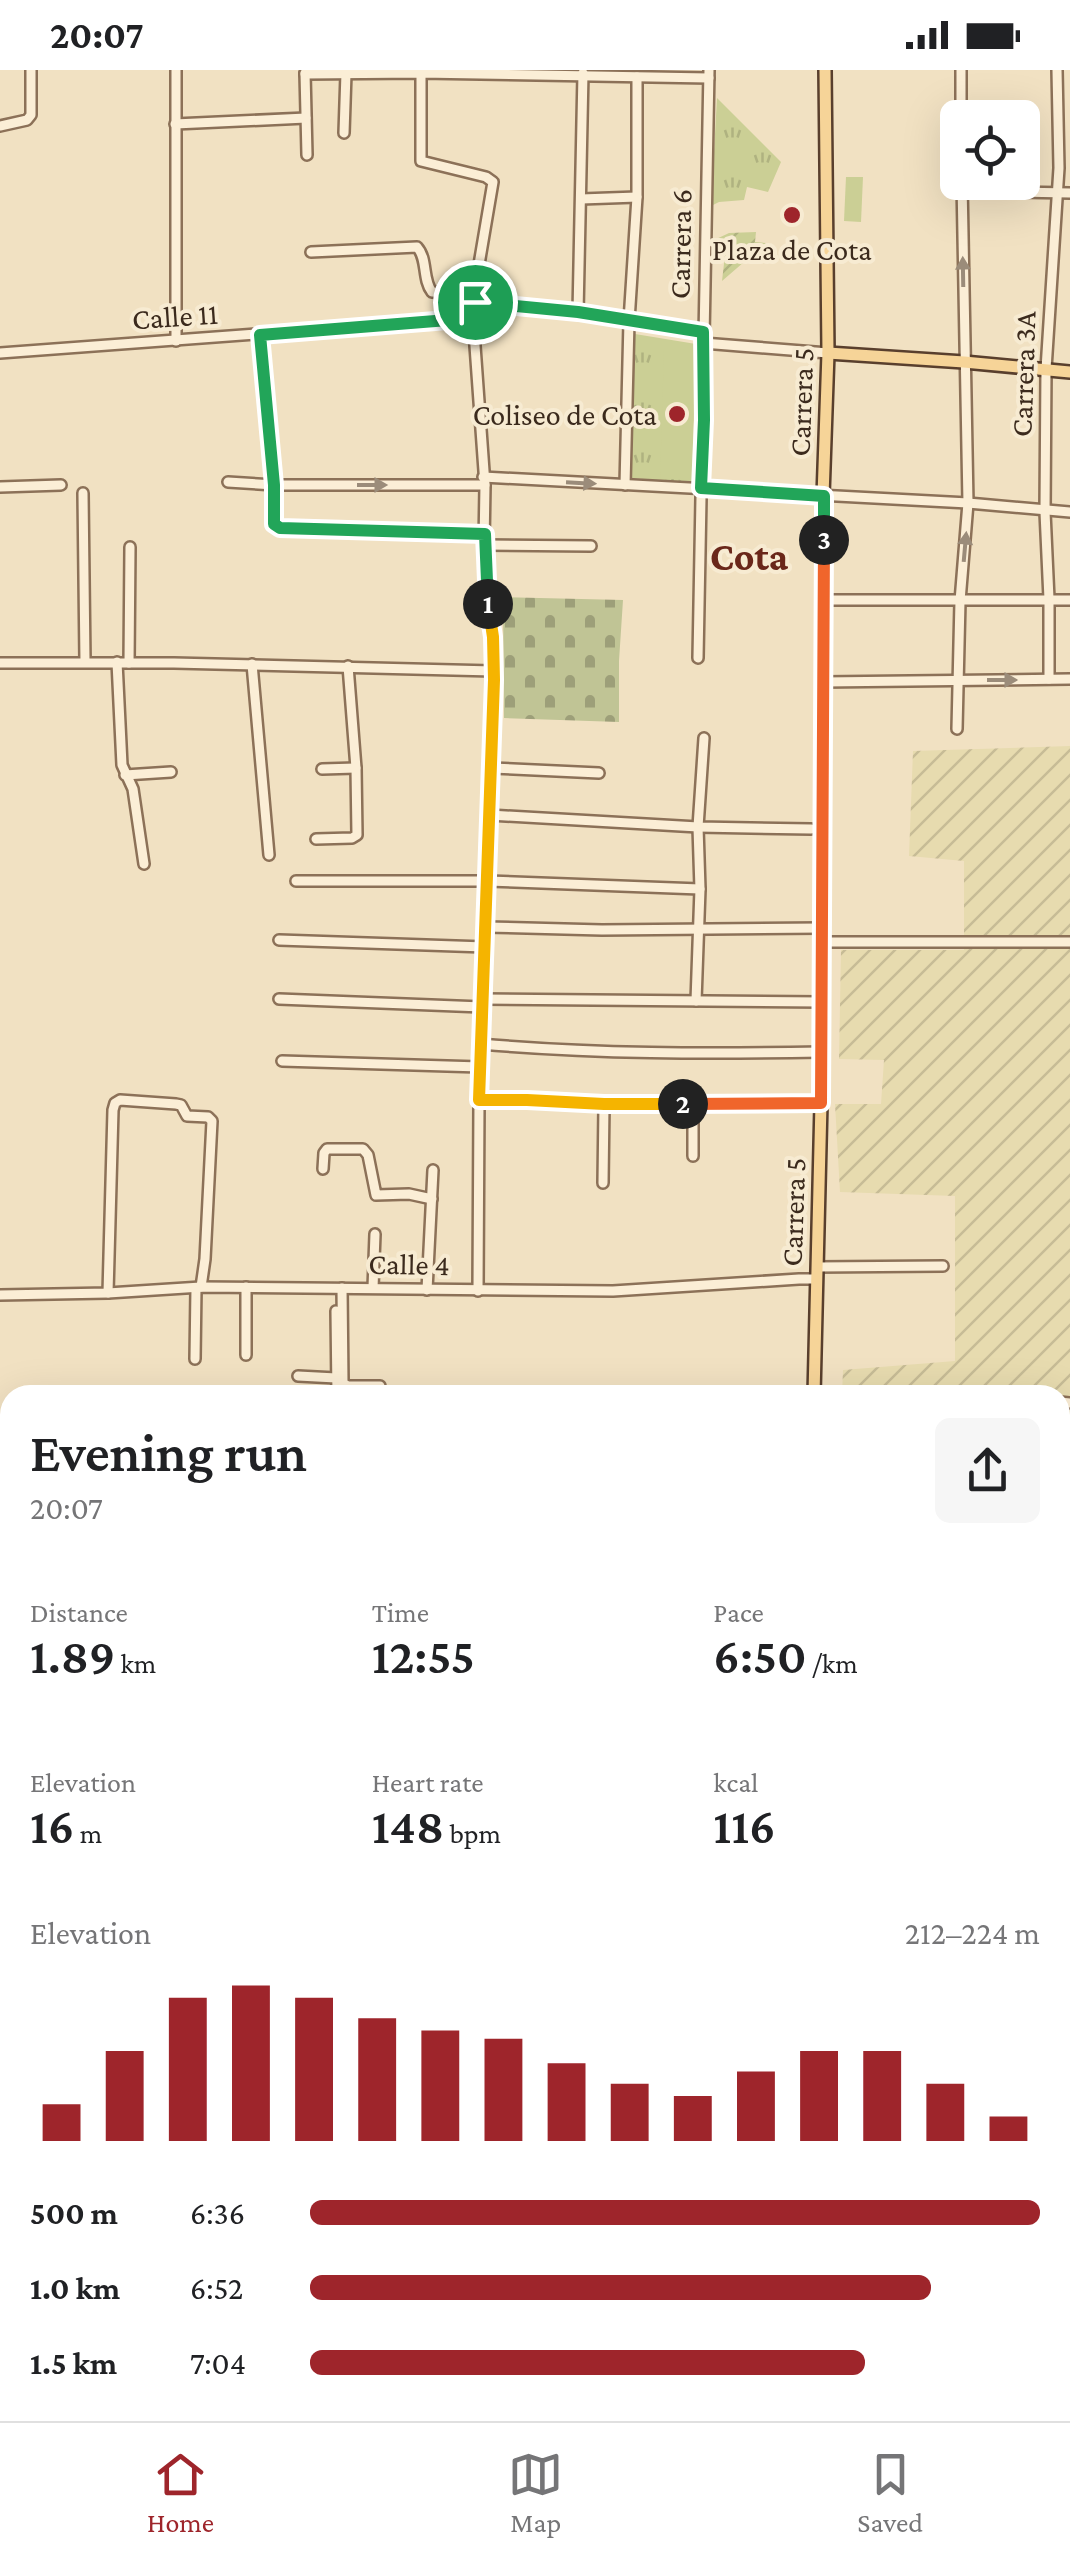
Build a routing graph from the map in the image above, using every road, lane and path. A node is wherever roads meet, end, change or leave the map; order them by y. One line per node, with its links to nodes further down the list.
1 (31, 70): 15 (street)
2 (176, 70): 14 (street)
3 (825, 70): 32 (main road, Carrera 5)
4 (961, 70): 12 (street)
5 (1057, 70): 19 (street, Carrera 3A)
6 (305, 72): 9 (street); 13 (street)
7 (421, 72): 8 (street); 9 (street); 25 (street)
8 (584, 72): 11 (street); 22 (street)
9 (346, 73): 16 (street)
10 (709, 74): 11 (street); 30 (street, Carrera 6)
11 (637, 77): 21 (street)
12 (961, 100)
13 (306, 118): 14 (street); 17 (street)
14 (175, 124): 31 (street)
15 (0, 126)
16 (344, 132)
17 (307, 155)
18 (1040, 192): 19 (street)
19 (1056, 193): 20 (street); 35 (street, Carrera 3A)
20 (1070, 193)
21 (638, 197): 22 (street); 28 (street)
22 (582, 199): 26 (street)
23 (962, 200): 34 (street, one-way to 23)
24 (311, 252): 25 (street)
25 (474, 298): 26 (street); 27 (street)
26 (578, 312): 28 (street)
27 (473, 318): 29 (street, Calle 11); 37 (street)
28 (629, 321): 30 (street); 41 (street)
29 (260, 335): 31 (street, Calle 11); 40 (street)
30 (703, 338): 32 (street); 43 (street, Carrera 6)
31 (176, 342): 33 (street, Calle 11)
32 (828, 353): 34 (main road); 45 (main road, Carrera 5)
33 (0, 354)
34 (964, 362): 35 (main road); 46 (street)
35 (1046, 369): 36 (main road); 47 (street, Carrera 3A)
36 (1070, 372)
37 (484, 481): 40 (street, one-way to 37); 41 (street, one-way to 41); 49 (street)
38 (228, 482): 40 (street)
39 (61, 484): 42 (street)
40 (274, 485): 49 (street)
41 (625, 485): 43 (street)
42 (0, 487)
43 (701, 488): 45 (street); 57 (street, Carrera 6)
44 (83, 492): 58 (street)
45 (824, 496): 46 (street); 54 (main road, Carrera 5)
46 (968, 503): 47 (street); 56 (street, one-way to 46)
47 (1045, 512): 48 (street); 53 (street, Carrera 3A)
48 (1070, 512)
49 (485, 534): 50 (street)
50 (484, 546): 51 (street); 64 (street)
51 (591, 546)
52 (130, 547): 60 (street)
53 (1049, 599): 55 (street); 56 (street); 67 (street, Carrera 3A)
54 (824, 600): 56 (street); 68 (main road, Carrera 5)
55 (1070, 600)
56 (960, 601): 66 (street)
57 (698, 658)
58 (85, 662): 59 (street); 61 (street)
59 (117, 662): 60 (street); 76 (street)
60 (129, 662): 62 (street)
61 (0, 663)
62 (252, 664): 63 (street); 81 (street)
63 (348, 666): 64 (street); 71 (street)
64 (493, 671): 72 (street)
65 (1070, 679): 67 (street)
66 (957, 680): 67 (street, one-way to 67); 68 (street); 69 (street)
67 (1049, 680)
68 (824, 682): 88 (main road, Carrera 5)
69 (957, 728)
70 (704, 738): 78 (street)
71 (356, 768): 73 (street); 80 (street)
72 (492, 768): 75 (street); 77 (street)
73 (322, 769)
74 (171, 772): 76 (street)
75 (599, 774)
76 (125, 775): 82 (street)
77 (490, 815): 78 (street); 83 (street)
78 (698, 827): 79 (street); 85 (street)
79 (811, 829)
80 (316, 839)
81 (269, 856)
82 (144, 864)
83 (488, 880): 84 (street); 85 (street); 86 (street)
84 (296, 881)
85 (700, 889): 87 (street)
86 (486, 926): 87 (street); 92 (street)
87 (698, 928): 88 (street); 94 (street)
88 (822, 928): 90 (main road, Carrera 5)
89 (279, 940): 92 (street)
90 (822, 942): 91 (street); 95 (main road, Carrera 5)
91 (1070, 942)
92 (485, 947): 96 (street)
93 (279, 999): 96 (street)
94 (696, 1001): 95 (street); 96 (street)
95 (822, 1002): 98 (main road, Carrera 5)
96 (482, 1003): 97 (street)
97 (481, 1044): 98 (street); 100 (street)
98 (822, 1052): 102 (main road, Carrera 5)
99 (282, 1061): 100 (street)
100 (480, 1067): 101 (street)
101 (479, 1100): 103 (street); 118 (street)
102 (821, 1103): 104 (street); 112 (main road, Carrera 5)
103 (604, 1104): 104 (street); 108 (street)
104 (693, 1104): 105 (street)
105 (693, 1156)
106 (323, 1168): 109 (street)
107 (433, 1170): 109 (street)
108 (602, 1183)
109 (432, 1199): 117 (street)
110 (375, 1234): 116 (street)
111 (943, 1266): 112 (street, Calle 4)
112 (817, 1273): 118 (street, Calle 4); 127 (main road, Carrera 5)
113 (246, 1287): 114 (street, Calle 4); 115 (street, Calle 4); 121 (street)
114 (198, 1288): 119 (street, Calle 4); 119 (street); 122 (street)
115 (339, 1288): 116 (street, Calle 4); 124 (street); 126 (street)
116 (374, 1288): 117 (street, Calle 4)
117 (427, 1290): 118 (street, Calle 4)
118 (478, 1290)
119 (108, 1293): 120 (street, Calle 4)
120 (0, 1294)
121 (246, 1355)
122 (196, 1358)
123 (298, 1376): 124 (street)
124 (336, 1378): 125 (street)
125 (336, 1385)
126 (347, 1385)
127 (814, 1385)

